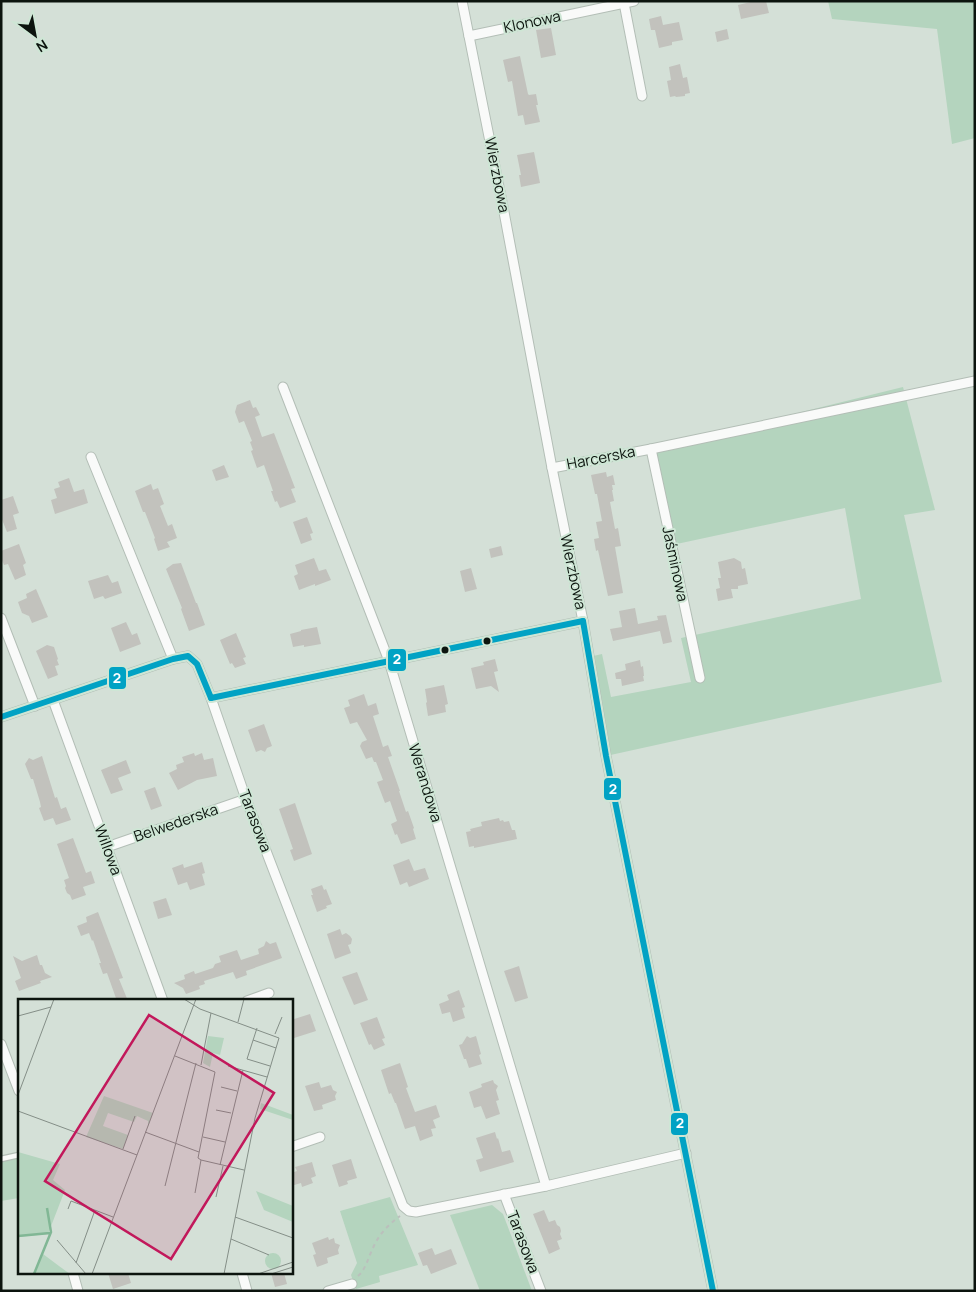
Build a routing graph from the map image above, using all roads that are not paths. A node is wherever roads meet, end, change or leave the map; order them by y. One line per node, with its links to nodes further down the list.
1 (462, 1): 5 (street, Wierzbowa)
2 (634, 1): 3 (street, Klonowa)
3 (624, 3): 4 (street, Klonowa); 6 (street)
4 (594, 5): 5 (street, Klonowa)
5 (469, 36): 11 (street, Wierzbowa)
6 (642, 96)
7 (975, 381): 9 (street, Harcerska)
8 (283, 387): 15 (street, Werandowa)
9 (651, 449): 11 (street, Harcerska); 16 (street, Jaśminowa)
10 (91, 457): 14 (street)
11 (552, 468): 13 (street, Wierzbowa)
12 (1, 618): 19 (street)
13 (583, 621): 15 (street); 30 (street, Wierzbowa)
14 (173, 659): 17 (street, Tarasowa); 18 (street)
15 (389, 661): 17 (street); 33 (street, Werandowa)
16 (700, 678)
17 (210, 698): 21 (street, Tarasowa)
18 (53, 700): 19 (street); 22 (street, Willowa)
19 (34, 706): 20 (street)
20 (1, 717)
21 (246, 800): 22 (street, Belwederska); 34 (street, Tarasowa)
22 (107, 847): 24 (street, Willowa)
23 (269, 993): 25 (street)
24 (162, 999)
25 (252, 999)
26 (1, 1044): 27 (street)
27 (18, 1088)
28 (320, 1137): 29 (street)
29 (292, 1147)
30 (686, 1154): 33 (street); 42 (street, Wierzbowa)
31 (18, 1155): 32 (lane)
32 (1, 1159)
33 (546, 1186): 34 (street)
34 (504, 1194): 41 (street, Tarasowa)
35 (72, 1274): 38 (street)
36 (242, 1274): 39 (street)
37 (352, 1284): 40 (street)
38 (78, 1291)
39 (247, 1291)
40 (328, 1291)
41 (541, 1291)
42 (713, 1291)

